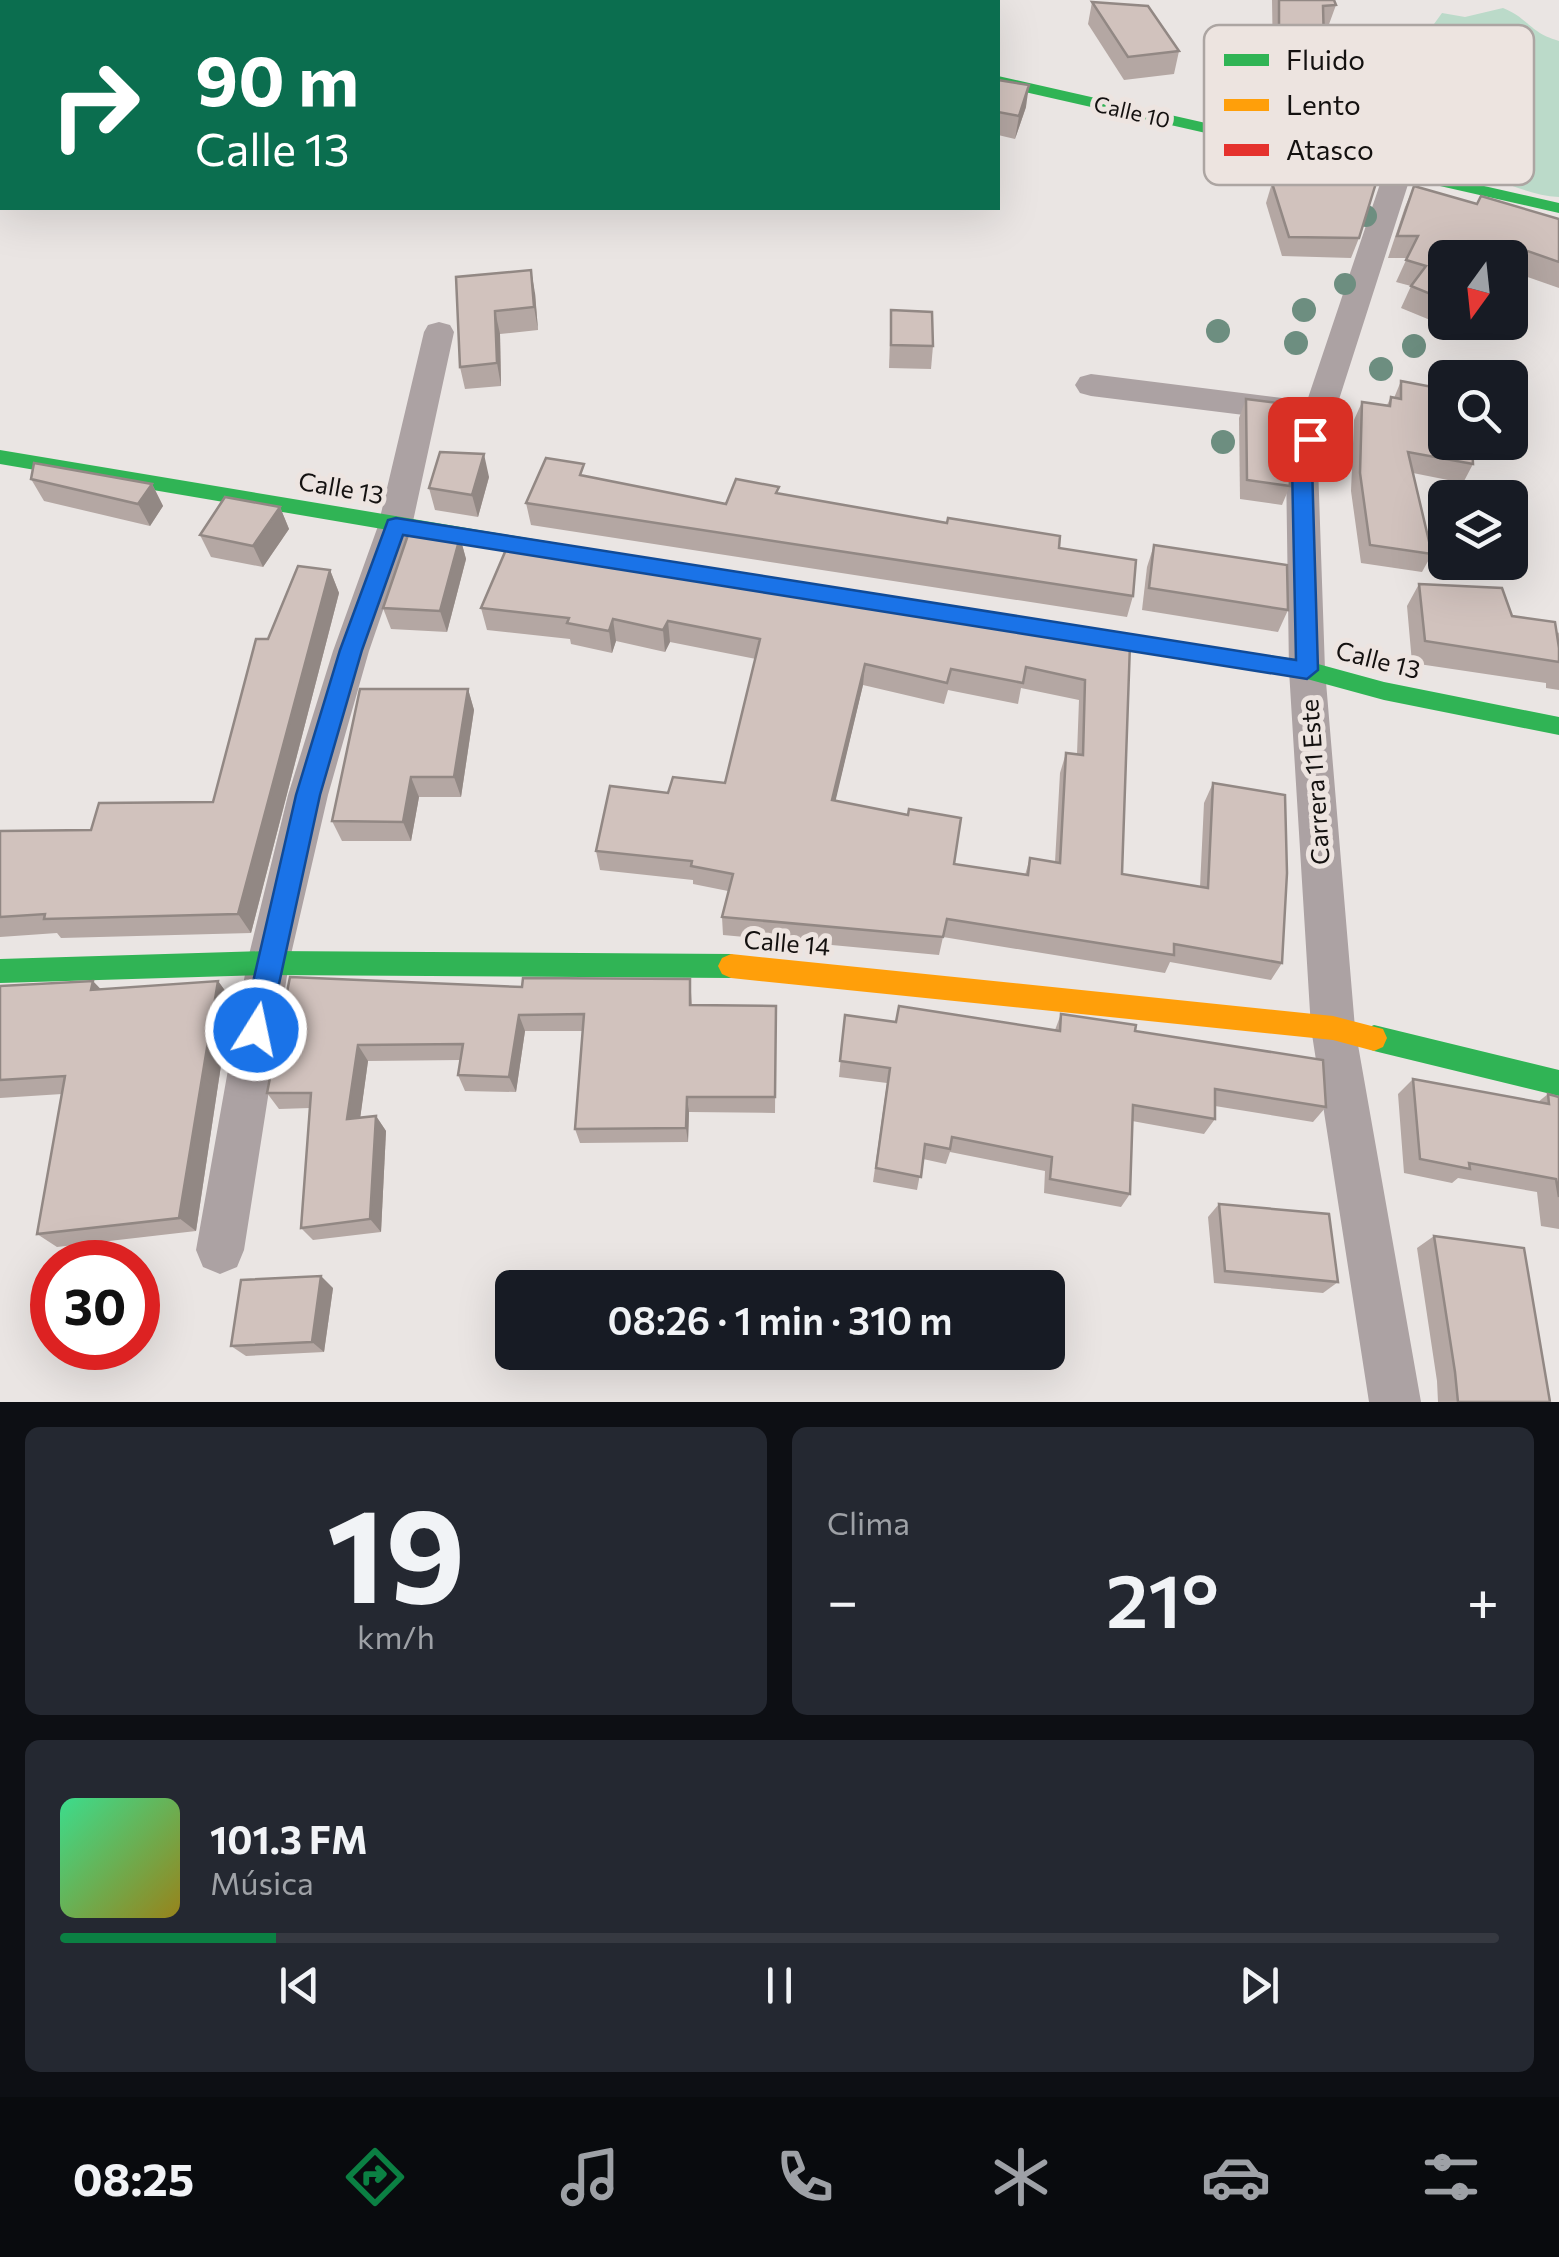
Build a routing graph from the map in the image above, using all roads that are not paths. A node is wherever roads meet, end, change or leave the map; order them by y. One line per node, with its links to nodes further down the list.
1 (1000, 82): 2 (street, Calle 10)
2 (1204, 128)
3 (1394, 185): 8 (street, Carrera 11 Este)
4 (1456, 185): 5 (street, Calle 10)
5 (1559, 208)
6 (439, 332): 10 (street)
7 (1091, 385): 8 (street)
8 (1319, 413): 11 (street, Carrera 11 Este)
9 (0, 457): 10 (street, Calle 13)
10 (396, 526): 11 (street, Calle 13); 13 (street)
11 (1307, 670): 12 (street, Calle 13); 15 (street, Carrera 11 Este)
12 (1559, 726)
13 (268, 963): 14 (street, Calle 14); 15 (street, Calle 14); 17 (street)
14 (0, 971)
15 (1333, 1028): 16 (street, Calle 14); 18 (street, Carrera 11 Este)
16 (1559, 1083)
17 (220, 1250)
18 (1395, 1402)

